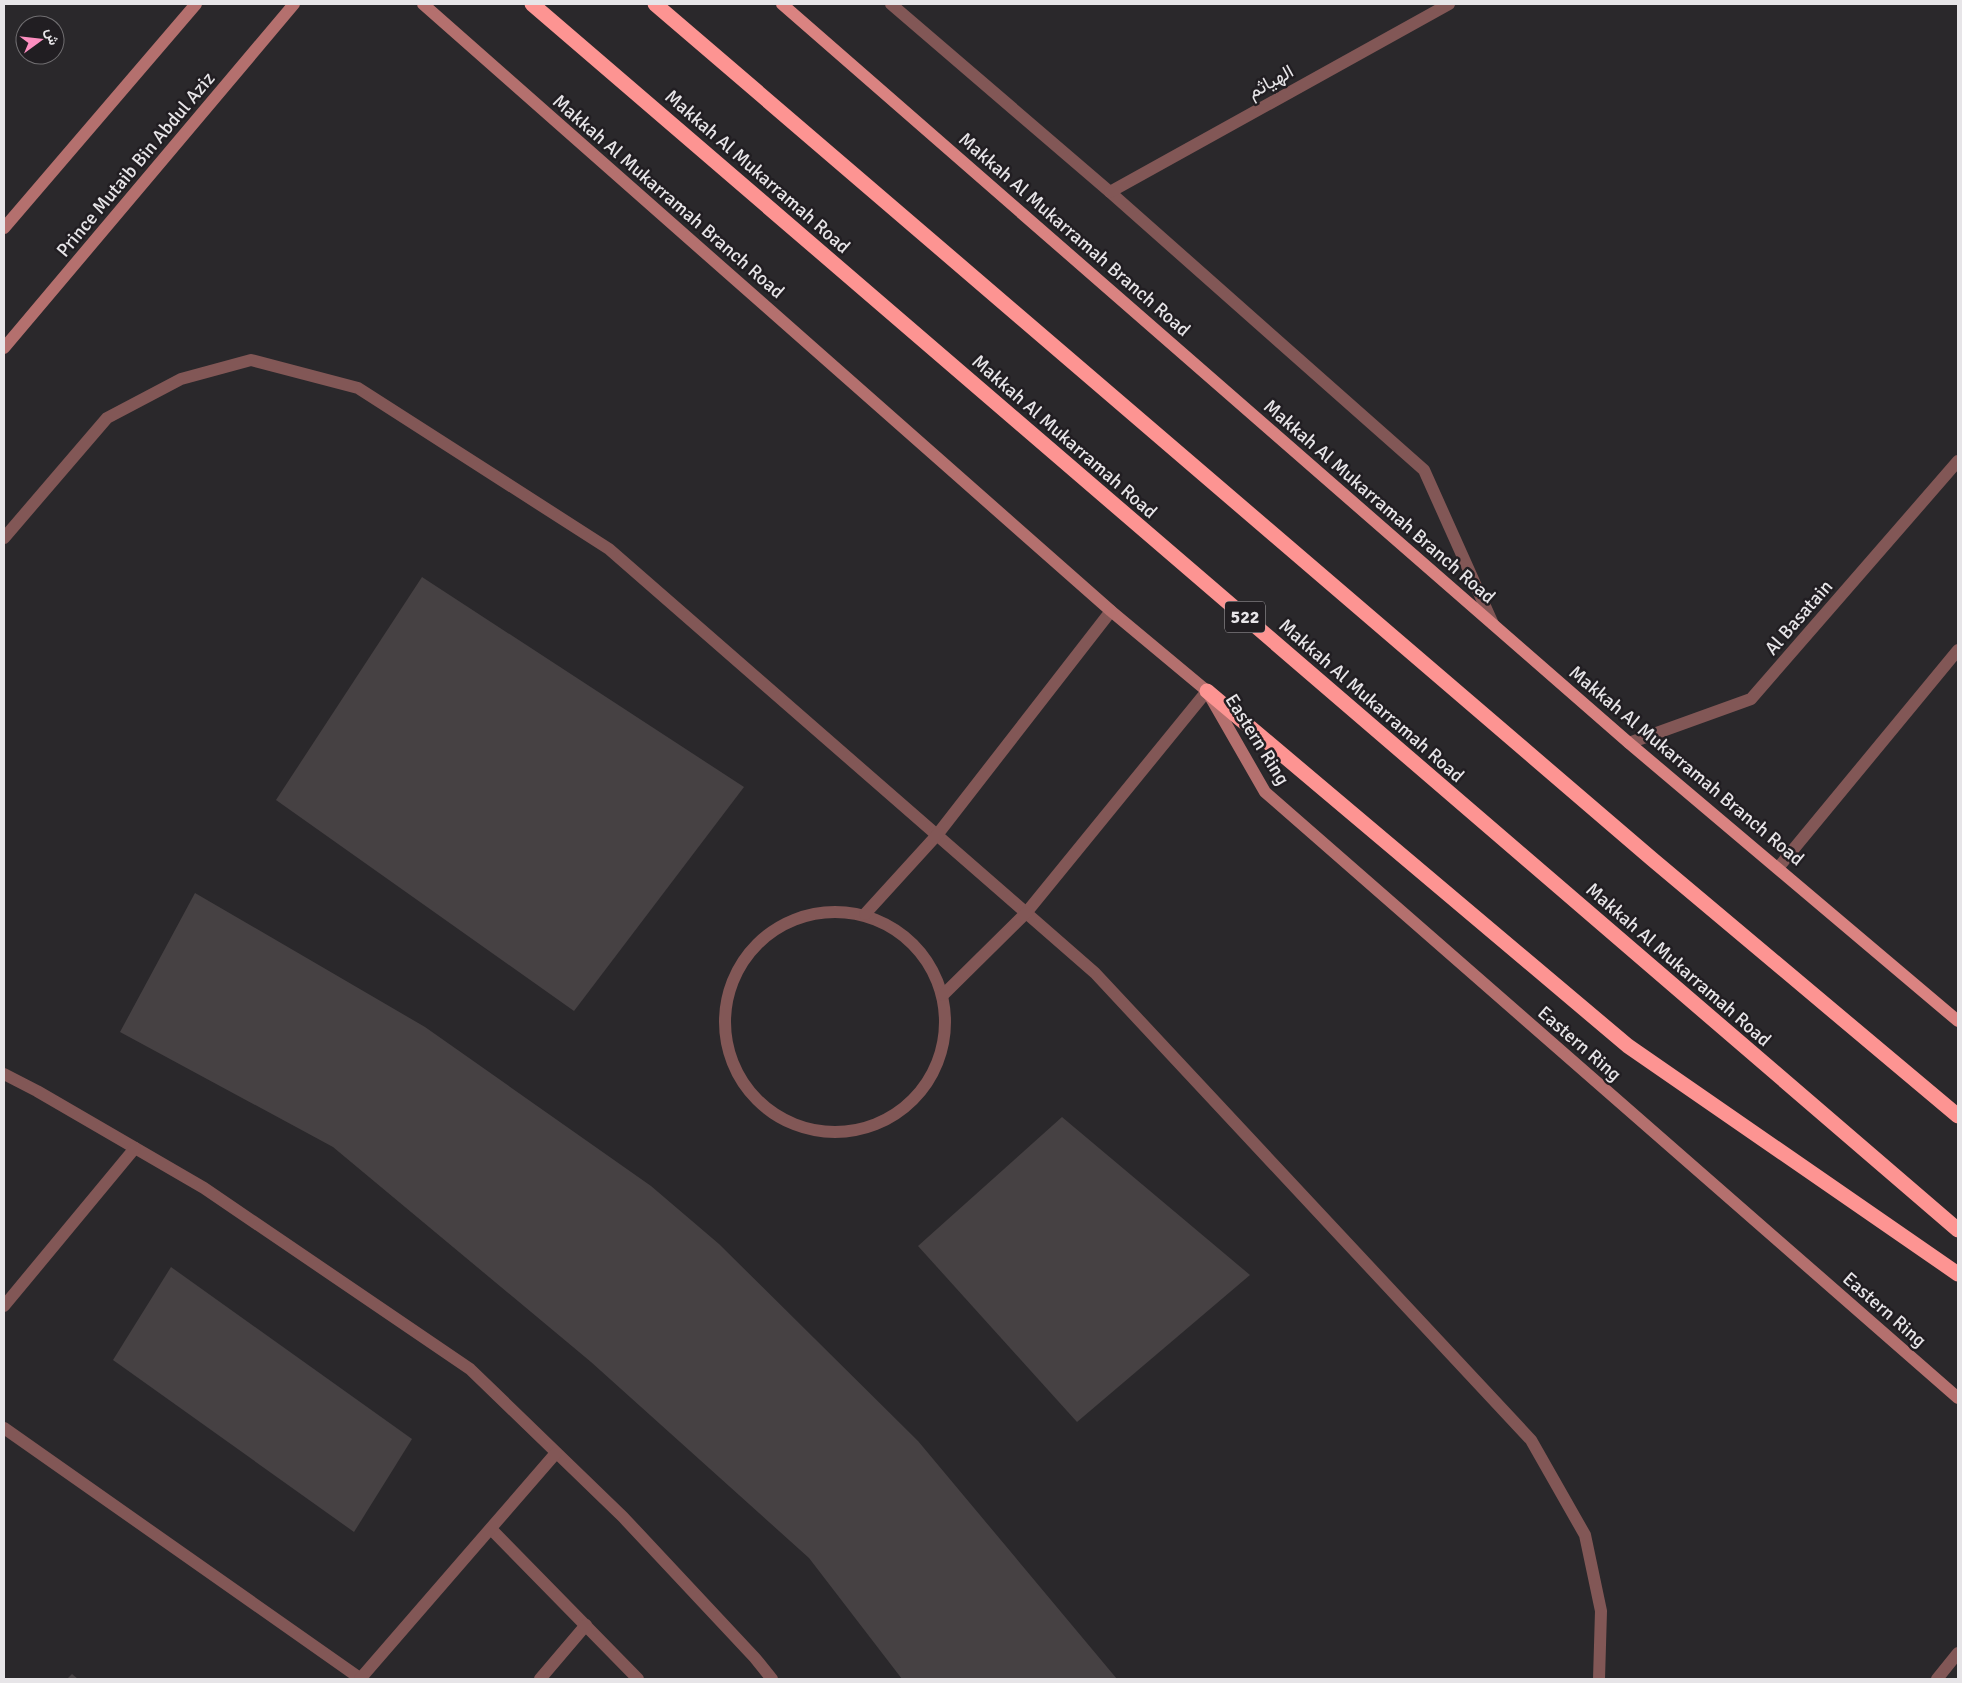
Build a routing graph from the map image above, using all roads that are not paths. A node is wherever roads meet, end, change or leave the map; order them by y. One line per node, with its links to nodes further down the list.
1 (196, 4): 10 (main road)
2 (294, 4): 11 (main road, Prince Mutaib Bin Abdul Aziz)
3 (423, 4): 14 (main road, Makkah Al Mukarramah Branch Road)
4 (532, 4): 28 (highway, Makkah Al Mukarramah Road / 522)
5 (655, 4): 26 (highway)
6 (782, 4): 15 (main road, Makkah Al Mukarramah Branch Road)
7 (891, 4): 9 (street)
8 (1449, 4): 9 (street, الهياثم)
9 (1110, 192): 15 (street)
10 (4, 228)
11 (4, 348)
12 (1958, 461): 18 (street, Al Basatain)
13 (4, 538): 19 (street)
14 (1111, 611): 17 (main road, Makkah Al Mukarramah Branch Road); 19 (street)
15 (1493, 624): 18 (main road, Makkah Al Mukarramah Branch Road)
16 (1958, 650): 20 (street)
17 (1207, 692): 21 (street); 29 (highway); 31 (main road, Eastern Ring)
18 (1629, 743): 20 (main road, Makkah Al Mukarramah Branch Road)
19 (937, 835): 21 (street); 22 (street)
20 (1778, 868): 24 (main road, Makkah Al Mukarramah Branch Road)
21 (1026, 913): 23 (street); 41 (street)
22 (865, 914): 23 (street); 23 (street)
23 (943, 995)
24 (1958, 1021)
25 (4, 1074): 27 (street)
26 (1958, 1116)
27 (135, 1148): 30 (street); 33 (street)
28 (1958, 1230)
29 (1958, 1274)
30 (4, 1306)
31 (1958, 1398)
32 (4, 1428): 37 (street)
33 (556, 1453): 34 (street); 40 (street)
34 (491, 1529): 35 (street); 37 (street)
35 (586, 1626): 38 (street); 39 (street)
36 (1958, 1653): 42 (street)
37 (360, 1679)
38 (540, 1679)
39 (638, 1679)
40 (772, 1679)
41 (1599, 1679)
42 (1937, 1679)

